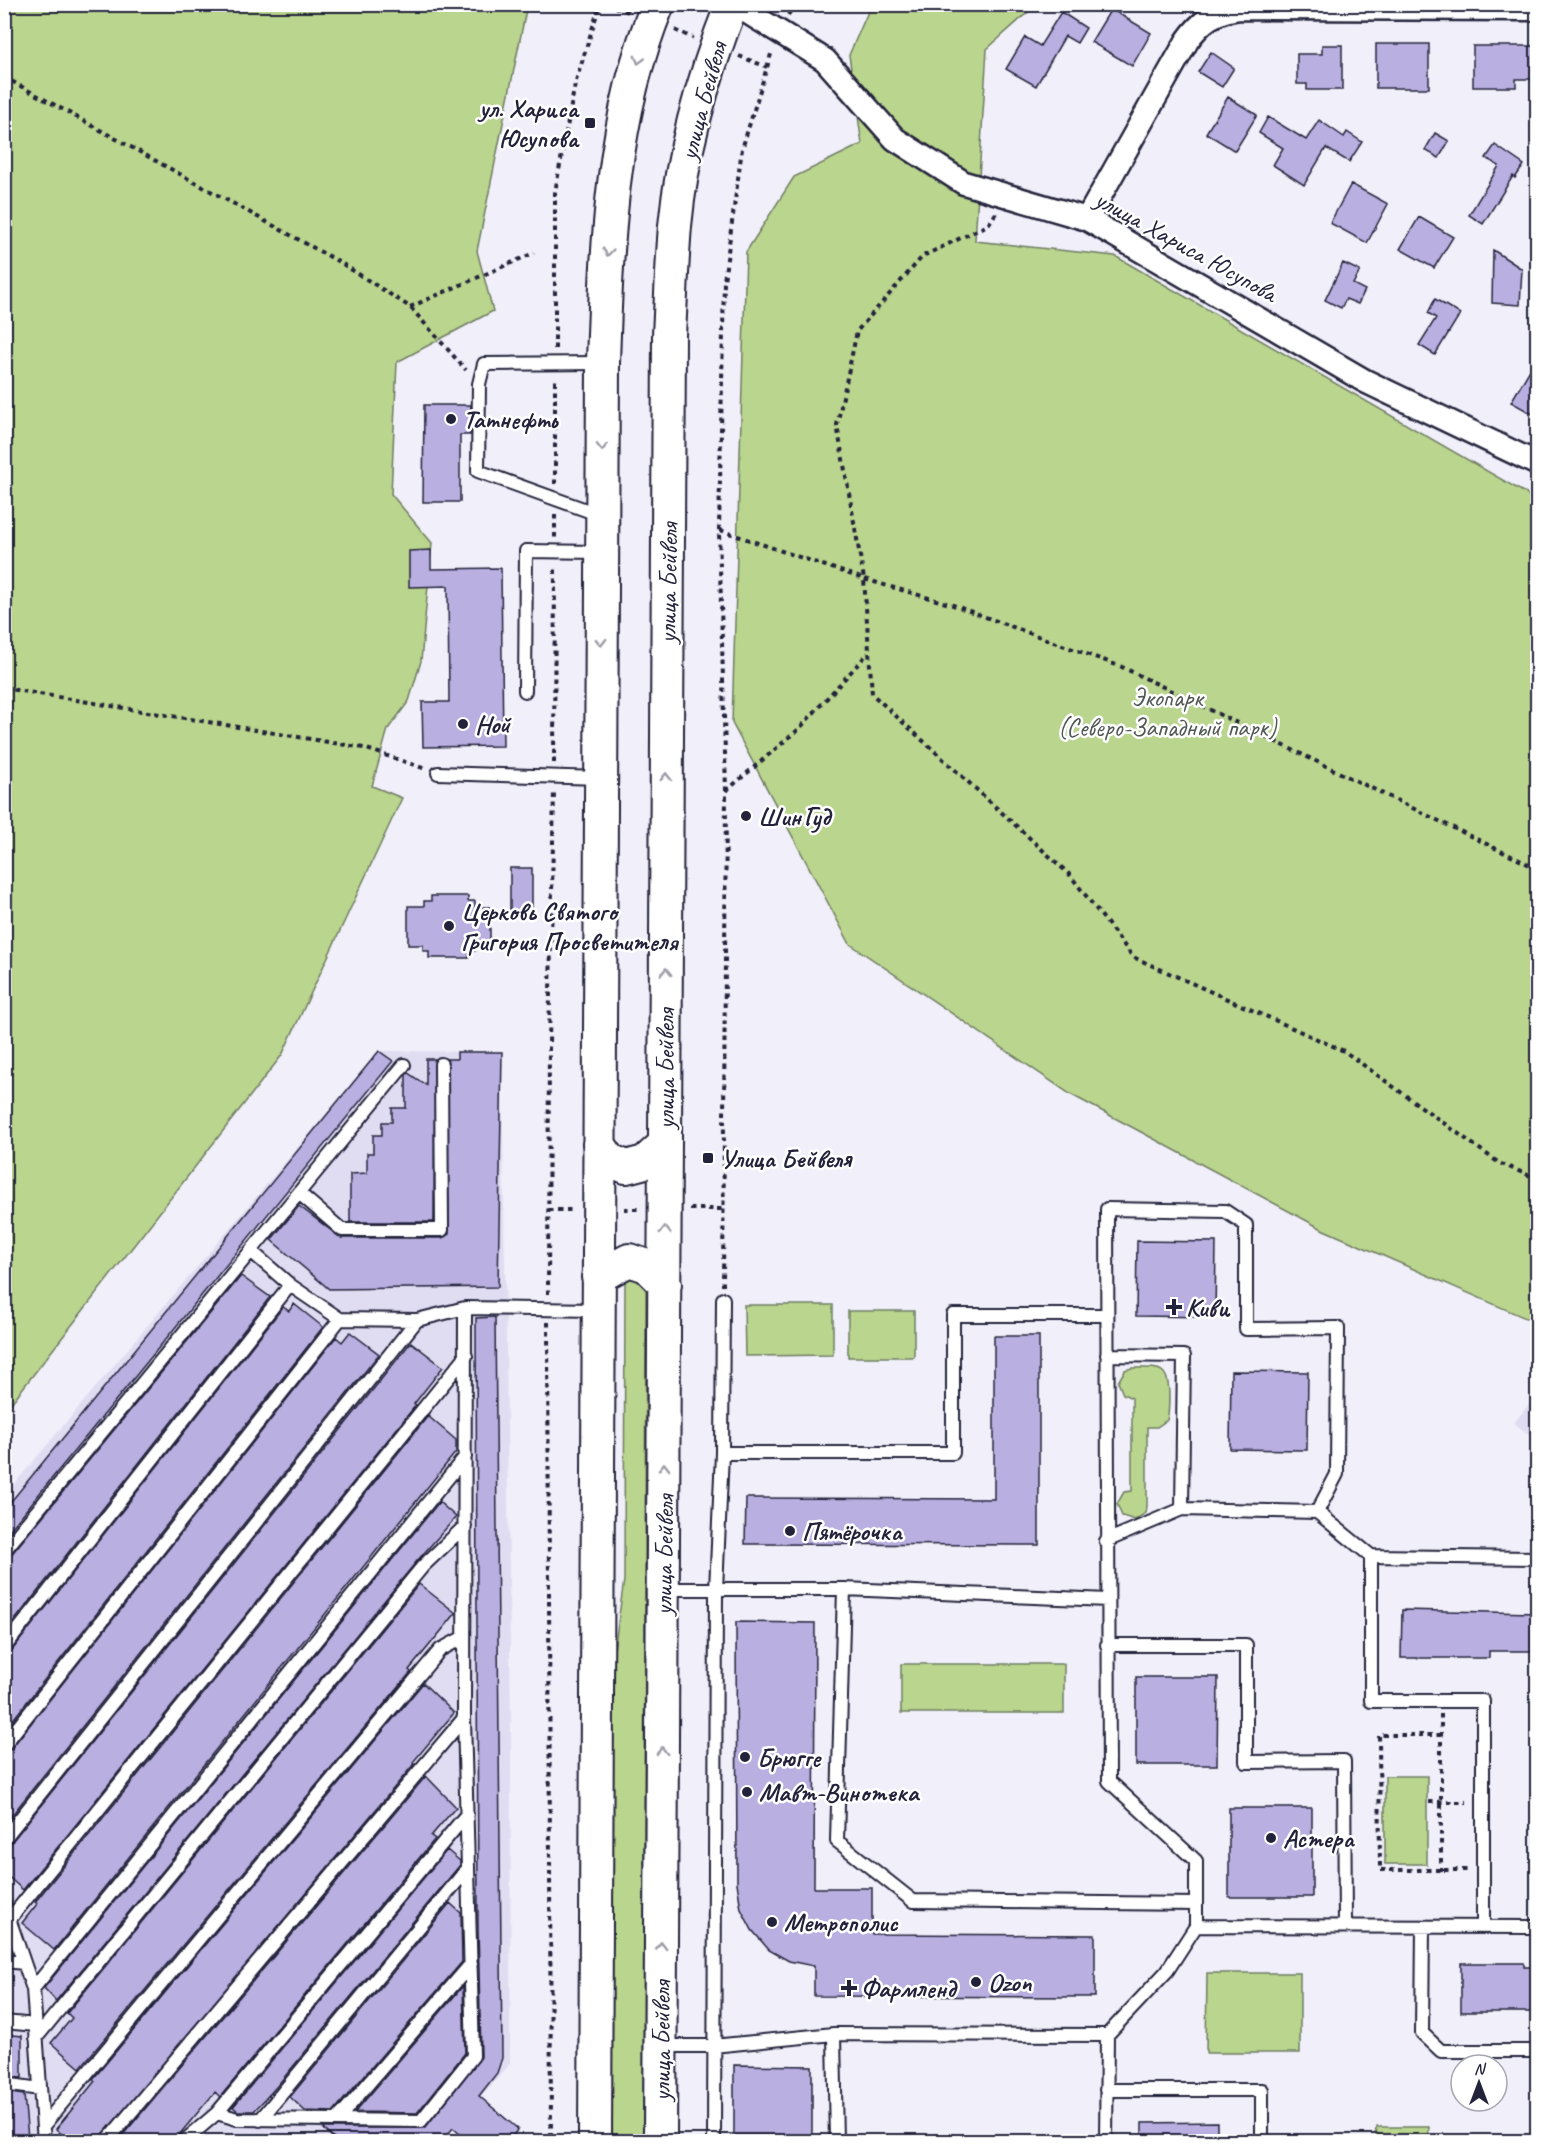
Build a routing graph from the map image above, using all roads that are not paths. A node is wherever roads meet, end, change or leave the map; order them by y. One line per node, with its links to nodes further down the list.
1 (733, 4): 4 (street, улица Хариса Юсупова); 15 (main road, улица Бейвеля, one-way to 1)
2 (1538, 9): 4 (street)
3 (655, 13): 5 (main road, one-way to 5)
4 (1087, 219): 6 (street, улица Хариса Юсупова)
5 (603, 363): 7 (main road, one-way to 7); 7 (lane)
6 (1538, 464)
7 (602, 515): 8 (main road)
8 (602, 552): 9 (lane); 11 (main road, one-way to 11)
9 (525, 691)
10 (438, 773): 11 (lane)
11 (600, 778): 14 (main road)
12 (441, 1064): 16 (lane)
13 (404, 1065): 16 (lane)
14 (599, 1144): 15 (main road); 18 (main road)
15 (665, 1144): 19 (main road, улица Бейвеля, one-way to 15)
16 (299, 1192): 17 (lane)
17 (251, 1251): 20 (lane); 35 (lane)
18 (598, 1277): 19 (main road); 23 (main road)
19 (665, 1284): 38 (main road, улица Бейвеля, one-way to 19)
20 (290, 1285): 25 (lane); 44 (lane)
21 (723, 1299): 29 (lane)
22 (465, 1308): 23 (lane); 26 (lane); 27 (lane)
23 (598, 1310): 79 (main road)
24 (1107, 1315): 28 (lane); 29 (lane); 32 (lane)
25 (340, 1319): 26 (lane); 46 (lane)
26 (417, 1320): 48 (lane)
27 (466, 1356): 30 (lane); 52 (lane)
28 (1107, 1356): 31 (lane); 34 (lane)
29 (722, 1453): 40 (lane)
30 (465, 1457): 33 (lane); 61 (lane)
31 (1182, 1509): 32 (lane); 34 (lane)
32 (1317, 1512): 36 (lane)
33 (465, 1526): 42 (lane); 63 (lane)
34 (1106, 1541): 41 (lane)
35 (4, 1551)
36 (1371, 1556): 37 (lane); 56 (lane)
37 (1538, 1558)
38 (663, 1589): 40 (lane); 66 (main road, улица Бейвеля, one-way to 38)
39 (844, 1589): 40 (lane); 41 (lane); 51 (lane)
40 (716, 1590): 67 (lane)
41 (1108, 1600): 43 (lane)
42 (464, 1636): 45 (lane); 75 (lane)
43 (1107, 1645): 51 (lane); 54 (lane)
44 (4, 1648)
45 (464, 1718): 47 (lane); 77 (lane)
46 (4, 1745)
47 (466, 1814): 49 (lane); 72 (lane)
48 (4, 1839)
49 (468, 1868): 60 (lane); 73 (lane)
50 (4, 1904): 52 (lane)
51 (1196, 1904): 53 (lane)
52 (10, 1919): 59 (lane)
53 (1196, 1926): 54 (lane); 65 (lane)
54 (1345, 1926): 55 (lane)
55 (1423, 1927): 56 (lane); 68 (lane)
56 (1483, 1927): 57 (lane)
57 (1538, 1927)
58 (4, 1961): 59 (lane)
59 (24, 1963): 61 (lane)
60 (471, 1964): 74 (lane); 74 (lane)
61 (33, 1989): 63 (lane)
62 (4, 2022): 63 (lane)
63 (36, 2032): 70 (lane)
64 (834, 2034): 65 (lane); 67 (lane); 82 (lane)
65 (1107, 2035): 71 (lane)
66 (661, 2046): 67 (lane); 80 (main road, улица Бейвеля)
67 (713, 2046): 81 (lane)
68 (1538, 2051)
69 (4, 2084): 70 (lane)
70 (40, 2089): 75 (lane)
71 (1106, 2090): 83 (lane); 84 (lane)
72 (217, 2113): 73 (lane); 78 (lane)
73 (260, 2120): 74 (lane)
74 (337, 2120)
75 (43, 2126): 76 (lane)
76 (44, 2142)
77 (106, 2142)
78 (183, 2142)
79 (595, 2142)
80 (660, 2142)
81 (714, 2142)
82 (836, 2142)
83 (1106, 2142)
84 (1262, 2142)

